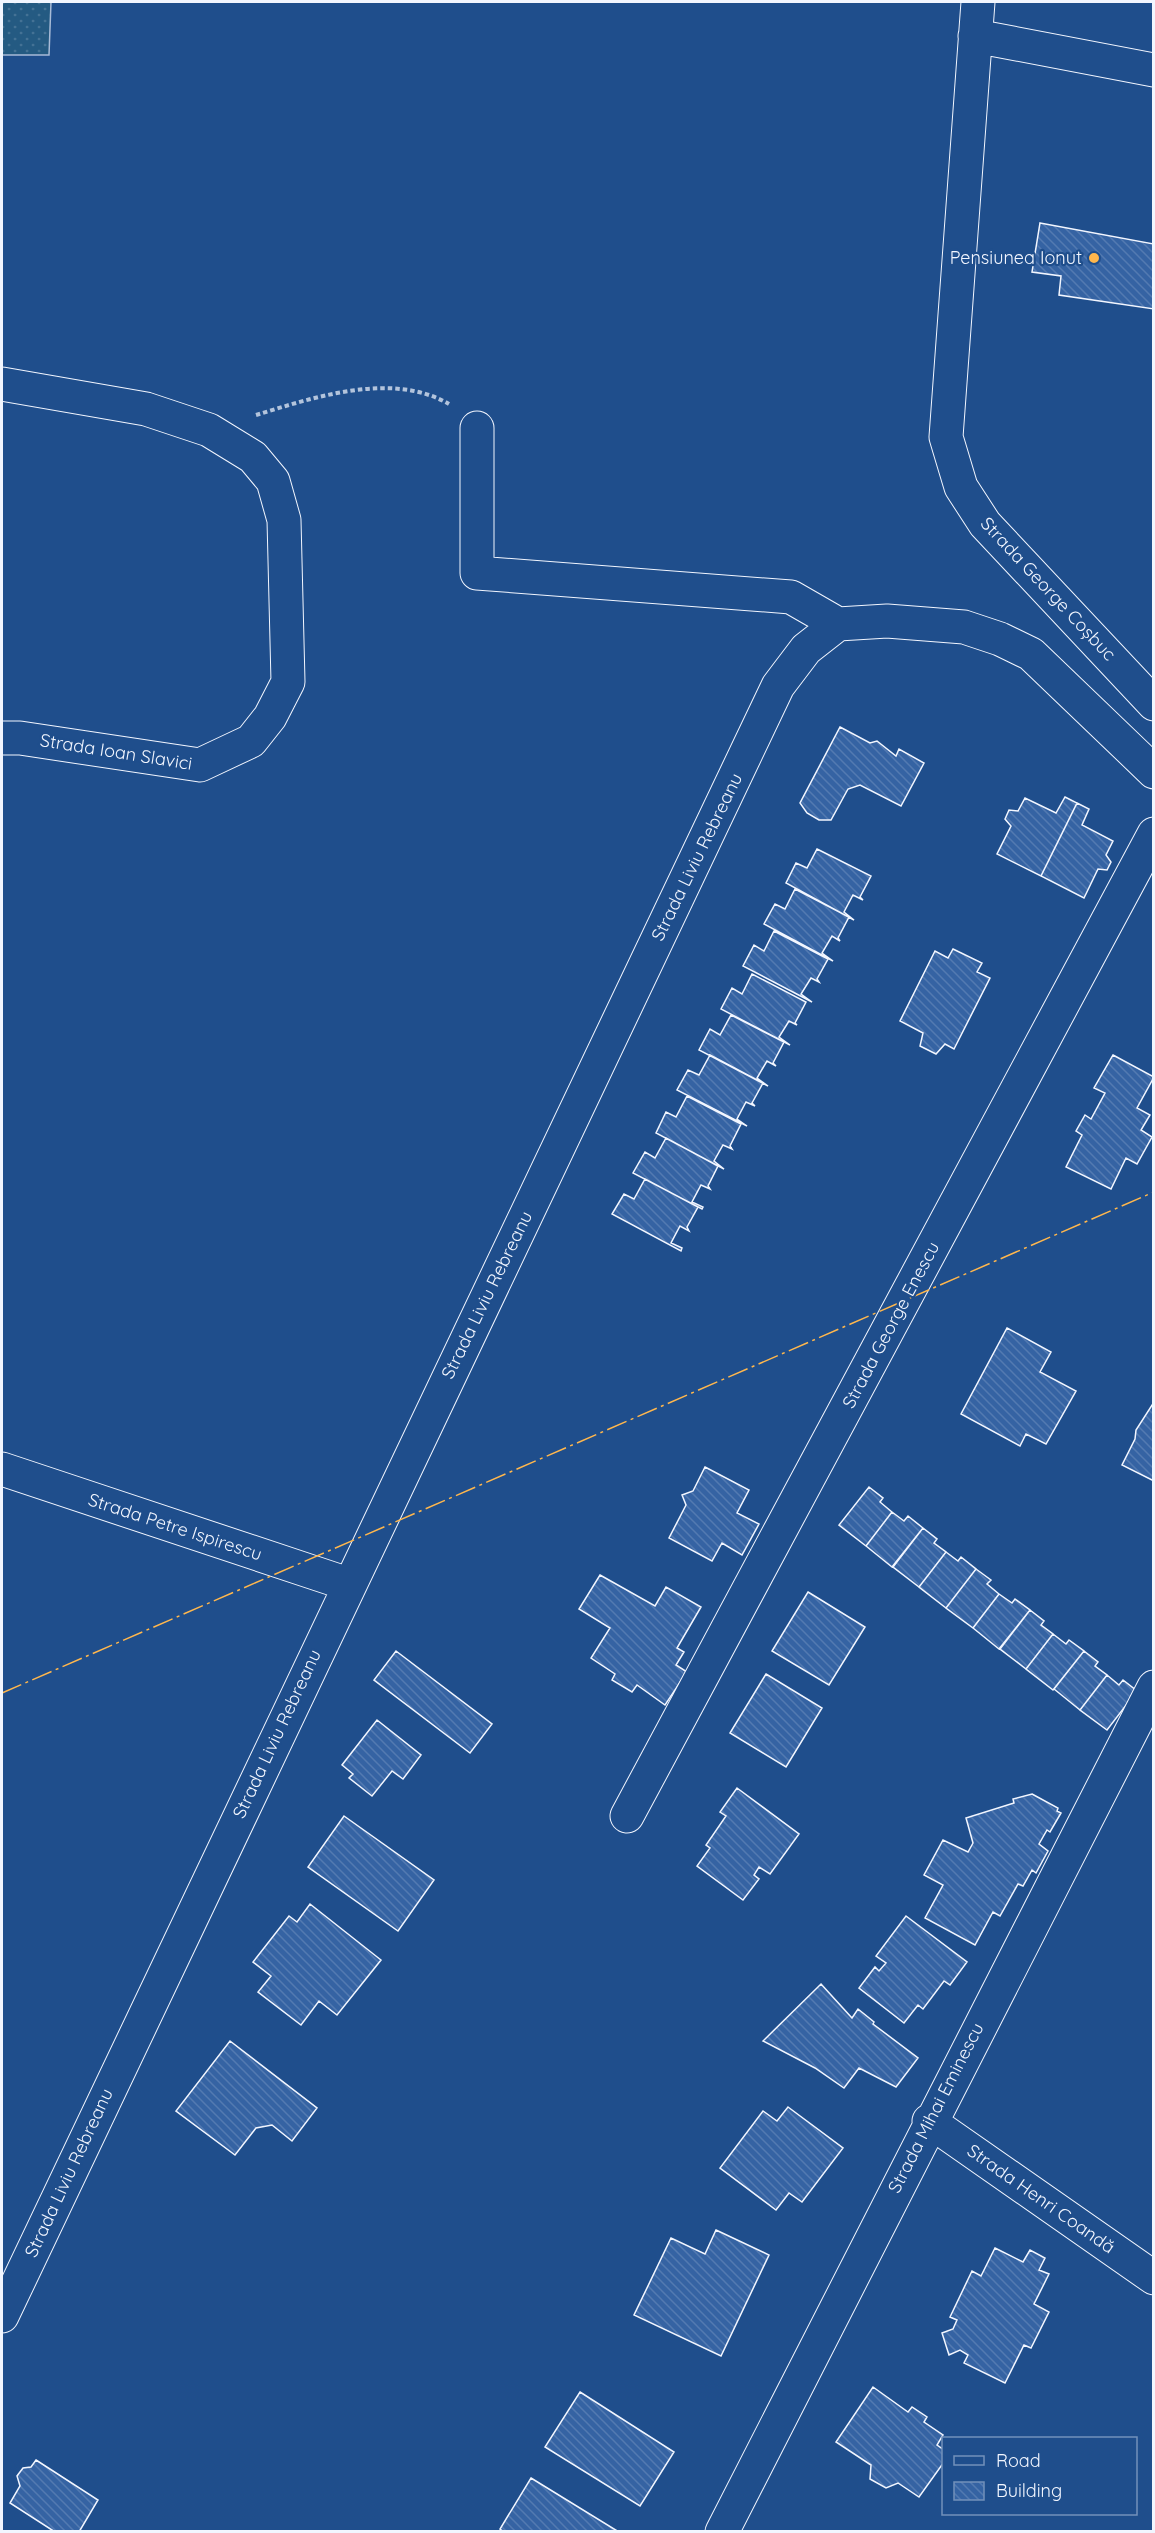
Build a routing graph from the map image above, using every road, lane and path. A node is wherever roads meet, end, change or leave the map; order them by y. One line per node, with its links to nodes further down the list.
1 (978, 2): 2 (street, Strada George Coșbuc)
2 (975, 36): 3 (street); 10 (street, Strada George Coșbuc)
3 (1154, 70)
4 (2, 384): 5 (street, Strada Ioan Slavici)
5 (54, 393): 6 (street, Strada Ioan Slavici); 8 (street, Strada Ioan Slavici)
6 (2, 408)
7 (477, 428): 8 (path); 9 (street)
8 (209, 430): 11 (street, Strada Ioan Slavici)
9 (838, 624): 12 (street); 15 (street, Strada Liviu Rebreanu)
10 (1154, 704)
11 (2, 738)
12 (1154, 772)
13 (1154, 834): 17 (street, Strada George Enescu)
14 (2, 1469): 15 (street, Strada Petre Ispirescu)
15 (348, 1584): 20 (street, Strada Liviu Rebreanu)
16 (1154, 1687): 18 (street, Strada Mihai Eminescu)
17 (627, 1816)
18 (929, 2121): 19 (street, Strada Henri Coandă); 21 (street, Strada Mihai Eminescu)
19 (1154, 2278)
20 (2, 2316)
21 (722, 2532)

